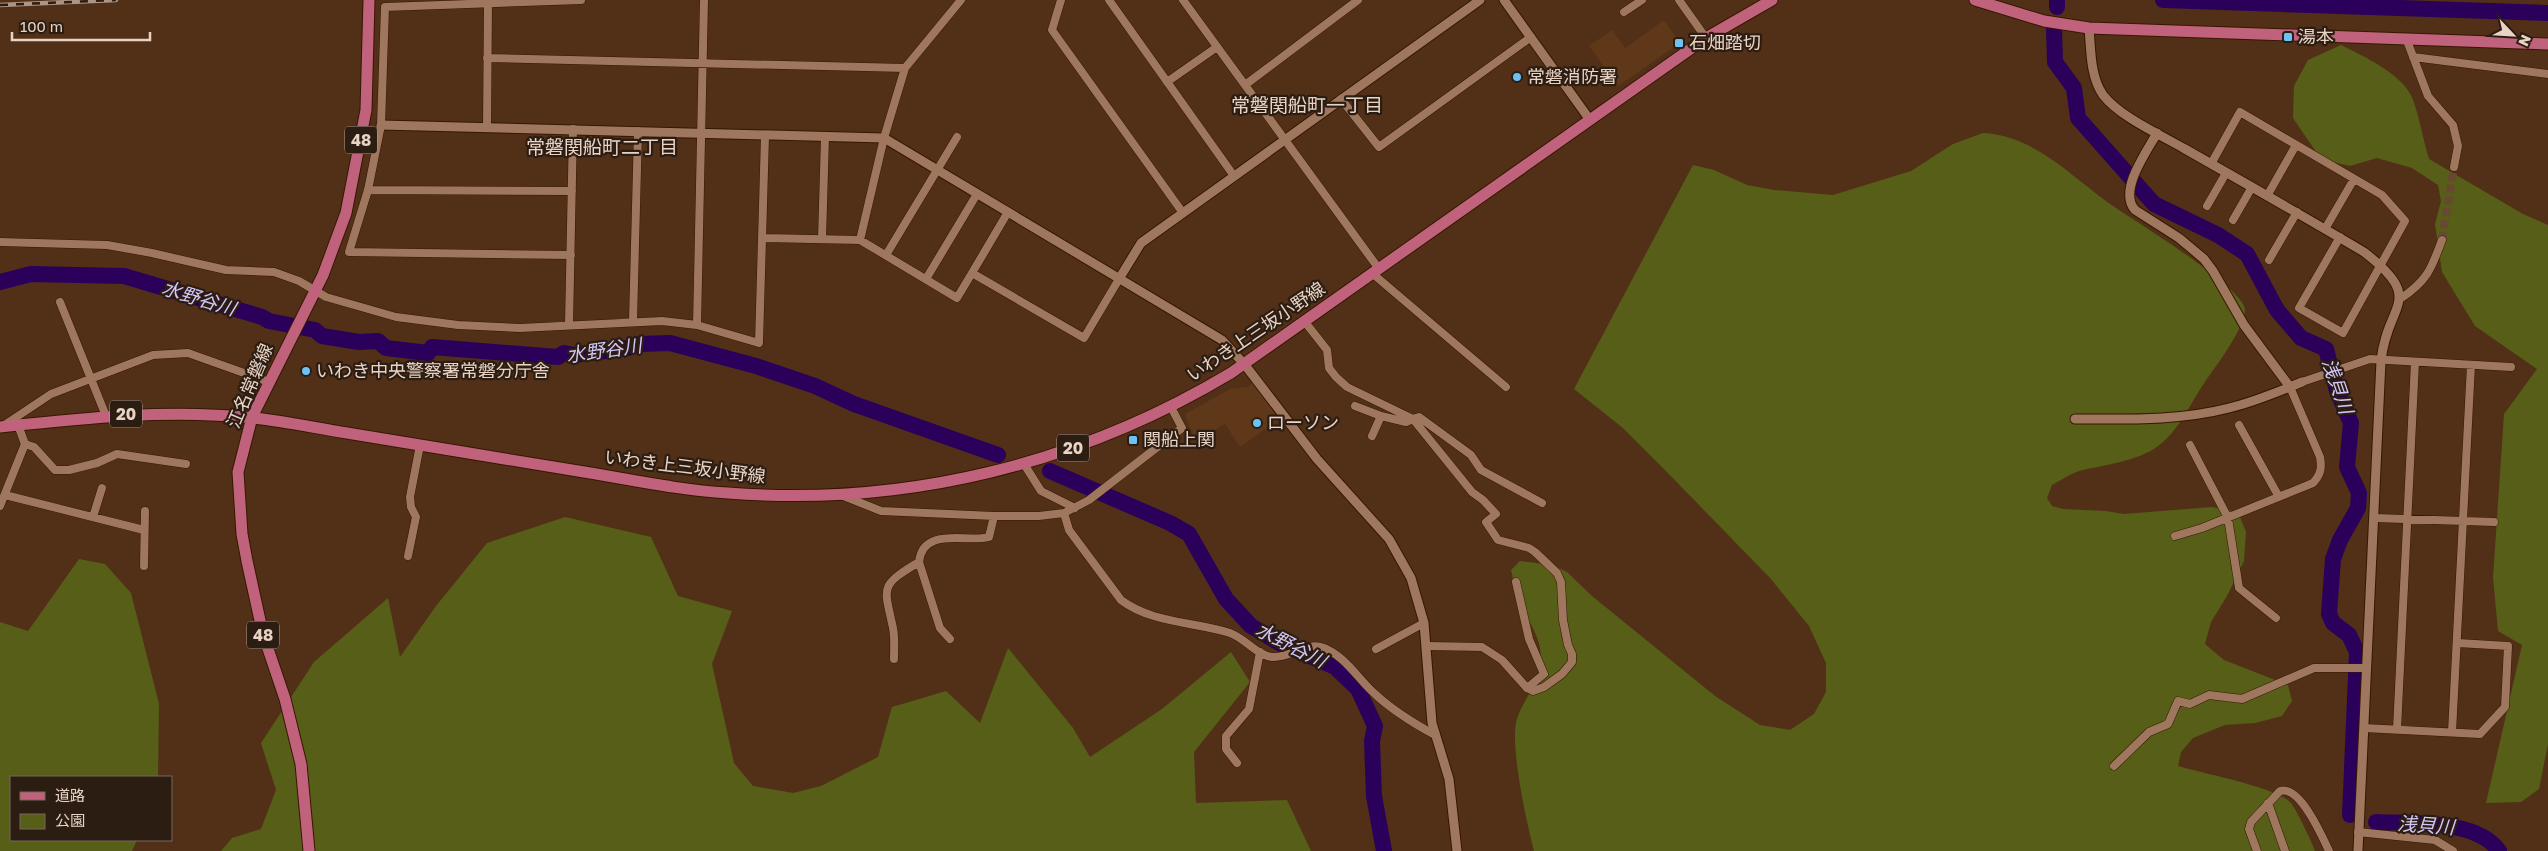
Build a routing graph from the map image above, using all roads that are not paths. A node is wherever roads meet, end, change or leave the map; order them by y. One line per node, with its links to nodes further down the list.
1 (369, 0): 75 (main road, 江名常磐線 / 48)
2 (580, 0): 15 (street)
3 (704, 0): 25 (street)
4 (961, 0): 26 (street)
5 (1061, 0): 57 (street)
6 (1109, 0): 28 (street)
7 (1184, 0): 22 (street)
8 (1358, 0): 29 (street)
9 (1480, 0): 30 (street)
10 (1504, 0): 18 (street)
11 (1642, 0): 16 (street)
12 (1679, 0): 19 (street)
13 (1772, 0): 19 (main road, いわき上三坂小野線 / 20)
14 (1975, 0): 17 (main road)
15 (488, 4): 24 (street); 32 (street)
16 (1624, 12)
17 (2089, 28): 20 (main road); 37 (street)
18 (1531, 37): 30 (street); 31 (street)
19 (1706, 38): 31 (main road, いわき上三坂小野線 / 20)
20 (2406, 38): 21 (main road); 23 (street)
21 (2548, 44)
22 (1217, 47): 28 (street); 29 (street)
23 (2413, 57): 27 (street); 45 (street)
24 (487, 58): 25 (street); 33 (street)
25 (703, 62): 26 (street); 36 (street)
26 (905, 68): 41 (street)
27 (2548, 74)
28 (1167, 82): 48 (street)
29 (1245, 85): 42 (street)
30 (1341, 99): 42 (street)
31 (1590, 120): 71 (main road, いわき上三坂小野線 / 20)
32 (381, 125): 33 (street); 51 (street)
33 (487, 127): 34 (street)
34 (573, 130): 35 (street); 52 (street)
35 (638, 131): 36 (street); 78 (street)
36 (701, 133): 38 (street); 81 (street)
37 (2157, 133): 44 (street); 91 (street)
38 (765, 136): 39 (street); 62 (street)
39 (825, 137): 41 (street); 63 (street)
40 (957, 137): 46 (street)
41 (884, 138): 46 (street); 64 (street)
42 (1285, 140): 48 (street); 71 (street)
43 (2296, 145): 44 (street); 49 (street); 54 (street)
44 (2211, 164): 47 (street)
45 (2454, 167)
46 (937, 170): 53 (street); 68 (street)
47 (2226, 172): 50 (street); 55 (street)
48 (1234, 176): 57 (street)
49 (2354, 179): 60 (street); 70 (street)
50 (2252, 187): 54 (street); 59 (street)
51 (368, 190): 52 (street); 67 (street)
52 (572, 191): 67 (street)
53 (977, 194): 56 (street); 73 (street)
54 (2267, 196): 58 (street)
55 (2207, 206)
56 (1008, 212): 72 (street); 74 (street)
57 (1183, 212): 74 (street)
58 (2297, 212): 60 (street); 69 (street)
59 (2234, 220)
60 (2325, 229): 61 (street)
61 (2340, 237): 70 (street); 70 (street)
62 (764, 238): 63 (street); 81 (street)
63 (822, 239): 64 (street)
64 (860, 240): 68 (street)
65 (2442, 240): 76 (street)
66 (0, 242): 75 (street)
67 (571, 255): 80 (street)
68 (886, 255): 73 (street)
69 (2269, 260)
70 (2382, 265): 76 (street)
71 (1376, 272): 79 (main road, いわき上三坂小野線 / 20); 90 (street)
72 (972, 273): 73 (street); 74 (street)
73 (926, 279)
74 (1119, 279): 84 (street)
75 (314, 291): 80 (street); 88 (main road, 江名常磐線 / 48)
76 (2400, 299): 82 (street)
77 (60, 302): 87 (street)
78 (633, 321): 80 (street); 81 (street)
79 (1305, 322): 84 (main road, いわき上三坂小野線 / 20); 98 (street)
80 (569, 324)
81 (697, 325)
82 (2381, 361): 83 (street); 89 (street); 120 (street)
83 (2415, 362): 85 (street); 121 (street)
84 (1245, 364): 93 (main road, いわき上三坂小野線 / 20); 131 (street)
85 (2471, 365): 86 (street); 122 (street)
86 (2511, 367)
87 (91, 380): 88 (street); 94 (street); 101 (street)
88 (269, 382): 96 (main road, 江名常磐線 / 48)
89 (2302, 382): 91 (street)
90 (1506, 387)
91 (2290, 387): 97 (street); 111 (street)
92 (1355, 406): 95 (street)
93 (1170, 407): 107 (main road, いわき上三坂小野線 / 20); 114 (street)
94 (106, 416): 96 (main road, いわき上三坂小野線 / 20); 99 (main road, いわき上三坂小野線 / 20)
95 (1381, 416): 98 (street); 102 (street)
96 (252, 417): 104 (main road, いわき上三坂小野線 / 20); 148 (main road, 江名常磐線 / 48)
97 (2076, 418)
98 (1413, 419): 112 (street); 139 (street)
99 (18, 425): 101 (main road, いわき上三坂小野線 / 20); 103 (street)
100 (2239, 425): 111 (street)
101 (0, 427)
102 (1372, 436)
103 (26, 444): 106 (street); 110 (street)
104 (420, 445): 109 (main road, いわき上三坂小野線 / 20); 126 (street)
105 (2190, 445): 119 (street)
106 (186, 464)
107 (1024, 464): 109 (main road, いわき上三坂小野線 / 20); 114 (street)
108 (102, 488): 118 (street)
109 (839, 494): 117 (street)
110 (5, 495): 113 (street); 118 (street)
111 (2279, 497): 119 (street)
112 (1542, 503)
113 (0, 506)
114 (1075, 508): 116 (street)
115 (145, 511): 124 (street)
116 (1064, 512): 117 (street); 136 (street)
117 (994, 516): 127 (street)
118 (93, 517): 124 (street)
119 (2228, 518): 125 (street); 130 (street)
120 (2375, 518): 121 (street); 138 (street)
121 (2408, 519): 122 (street); 141 (street)
122 (2464, 521): 123 (street); 133 (street)
123 (2494, 522)
124 (144, 530): 128 (street)
125 (2175, 536)
126 (408, 556)
127 (918, 562): 132 (street); 137 (street)
128 (144, 566)
129 (1516, 582): 139 (street)
130 (2276, 618)
131 (1424, 624): 134 (street); 135 (street)
132 (950, 639)
133 (2458, 643): 142 (street); 142 (street)
134 (1428, 646): 139 (street); 143 (street)
135 (1376, 649)
136 (1260, 652): 143 (street); 144 (street)
137 (894, 659)
138 (2359, 668): 140 (street); 145 (street)
139 (1526, 688)
140 (2364, 728): 141 (street); 147 (street)
141 (2397, 729): 142 (street)
142 (2452, 732)
143 (1435, 735): 149 (street)
144 (1238, 763)
145 (2114, 766)
146 (2268, 803): 150 (street); 151 (street); 152 (street)
147 (2358, 832): 153 (street); 154 (street)
148 (310, 851)
149 (1457, 851)
150 (2256, 851)
151 (2286, 851)
152 (2329, 851)
153 (2358, 851)
154 (2454, 851)

